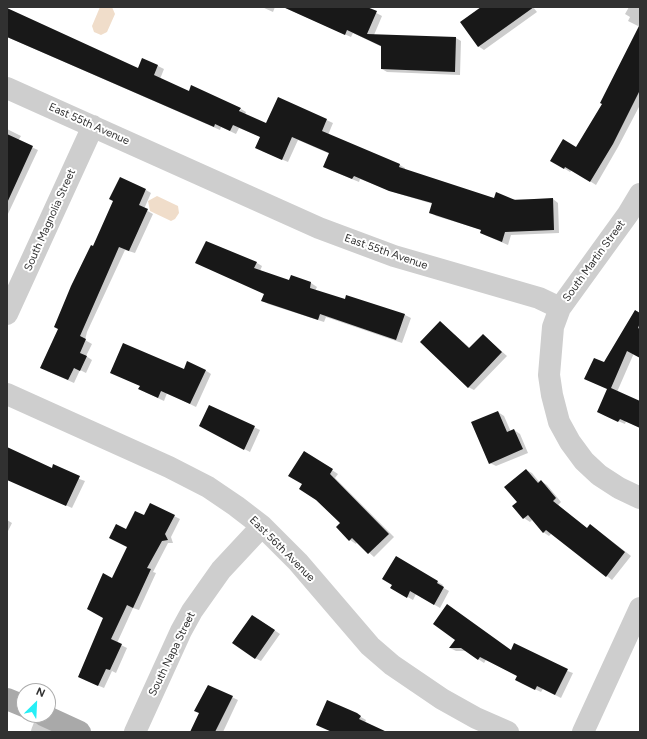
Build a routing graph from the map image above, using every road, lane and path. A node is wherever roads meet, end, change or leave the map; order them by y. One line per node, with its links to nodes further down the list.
1 (7, 88): 2 (street, East 55th Avenue)
2 (93, 126): 4 (street, East 55th Avenue); 5 (street, South Magnolia Street)
3 (640, 194): 4 (street, South Martin Street)
4 (560, 308): 7 (street)
5 (7, 314)
6 (7, 394): 8 (street, East 56th Avenue)
7 (640, 498)
8 (262, 526): 12 (street, South Napa Street); 13 (street, East 56th Avenue)
9 (640, 608): 14 (street)
10 (51, 723): 11 (main road)
11 (80, 732)
12 (134, 732)
13 (508, 732)
14 (583, 732)

